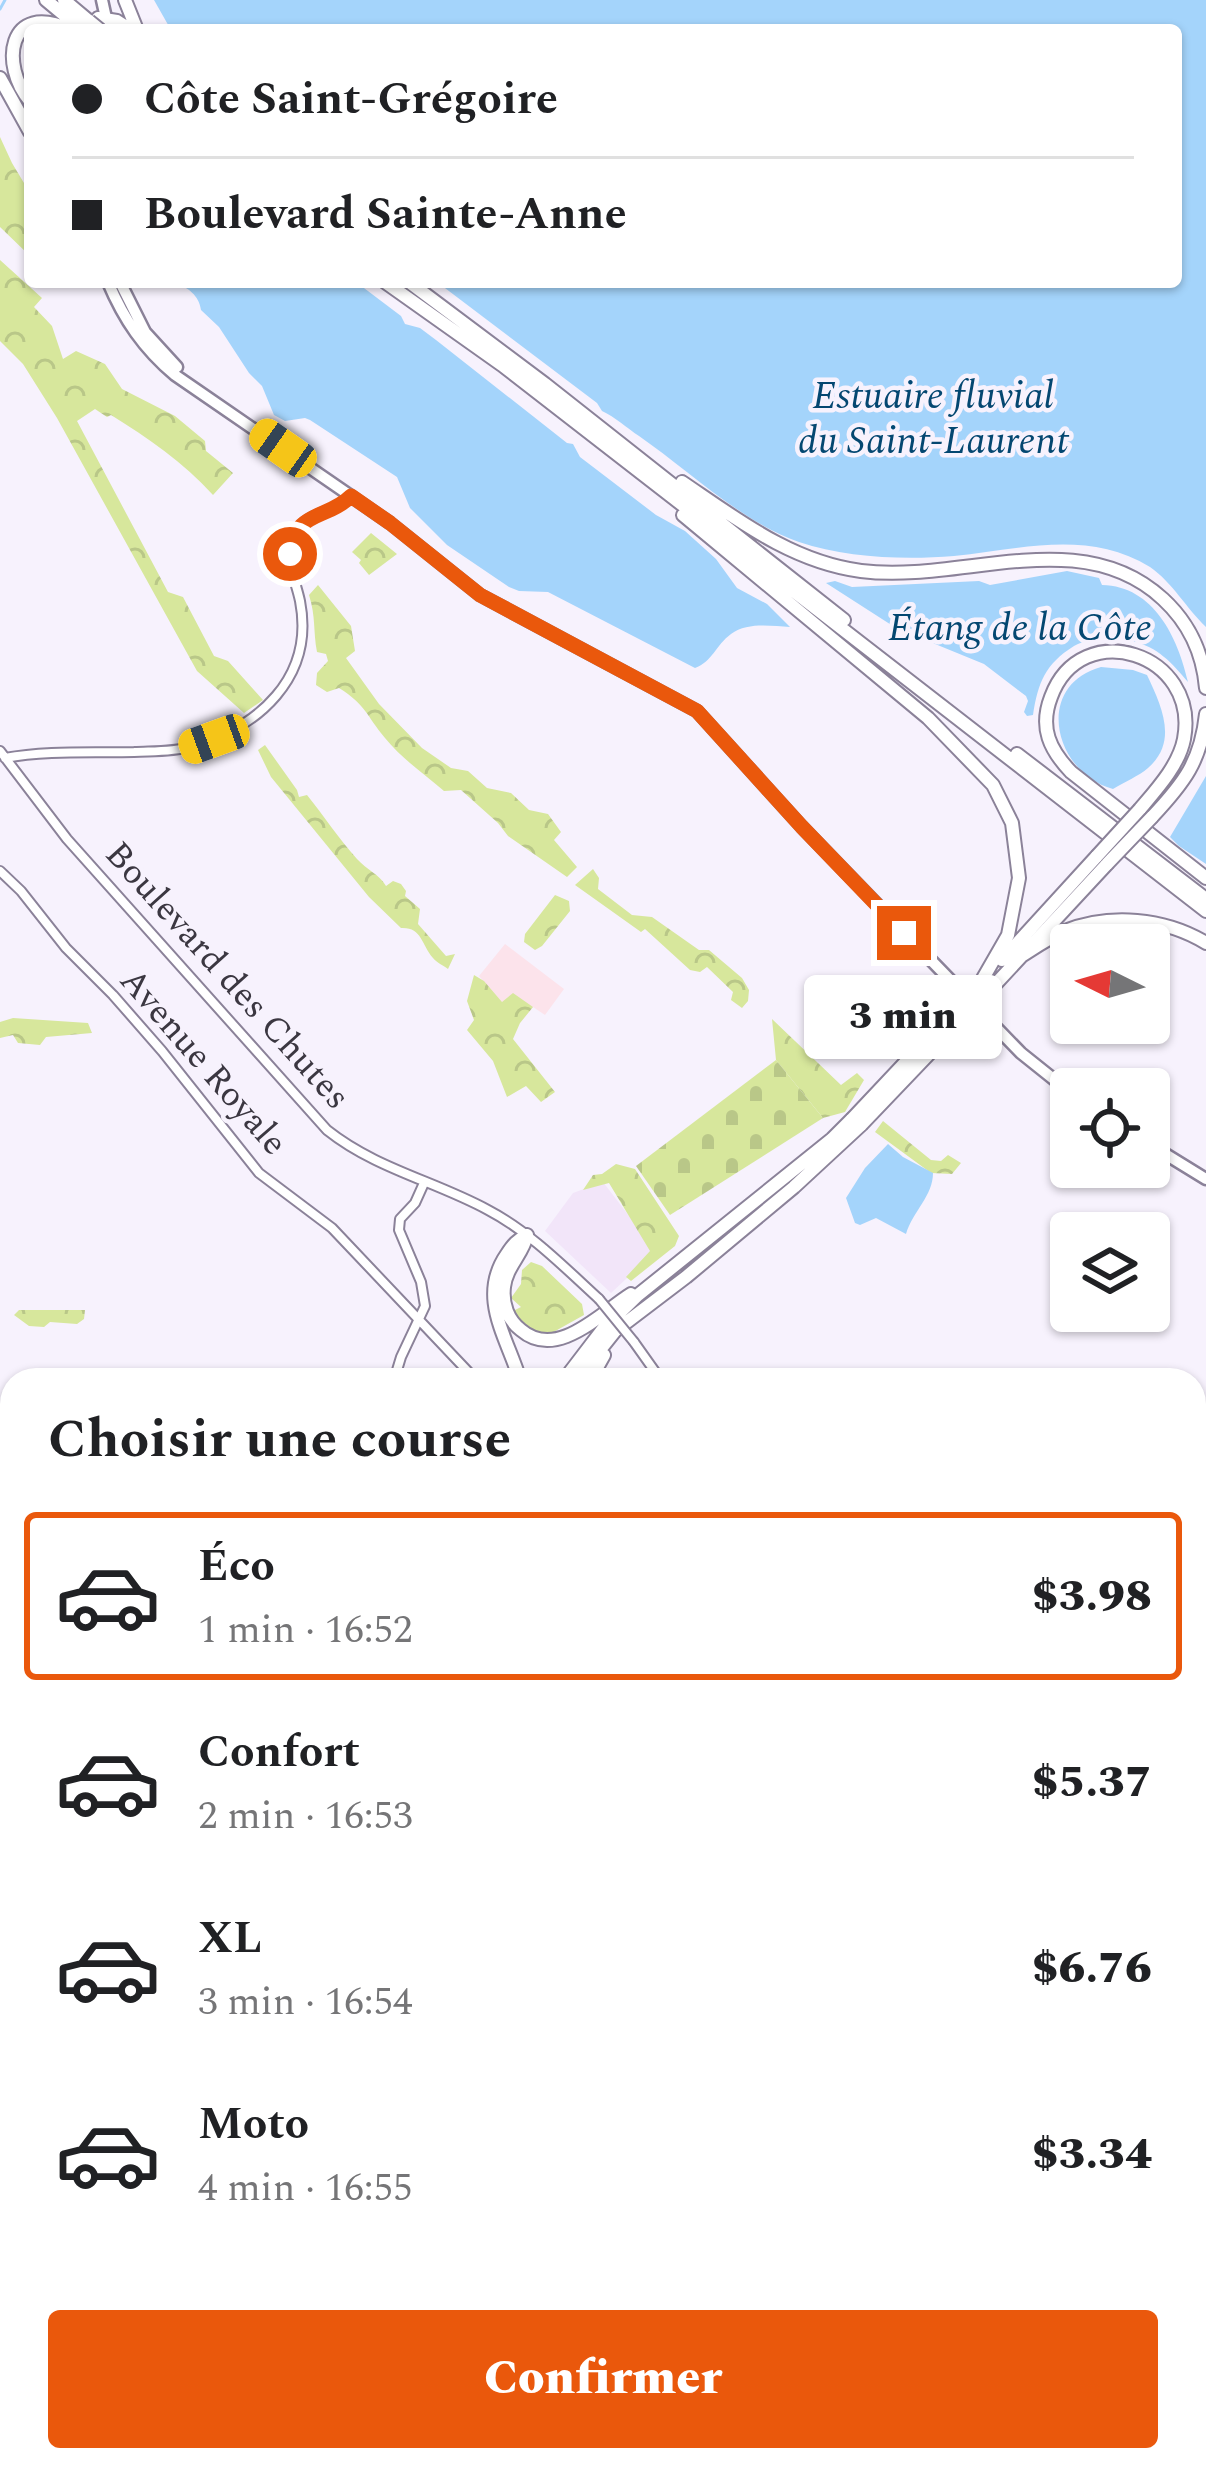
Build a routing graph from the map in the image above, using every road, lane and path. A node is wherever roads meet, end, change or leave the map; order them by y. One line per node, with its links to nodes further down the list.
1 (46, 0): 4 (highway)
2 (64, 0): 5 (highway)
3 (62, 24): 7 (highway)
4 (94, 24)
5 (95, 24)
6 (0, 78): 8 (highway)
7 (24, 96)
8 (24, 121)
9 (111, 288): 14 (main road)
10 (123, 288): 14 (main road)
11 (393, 288): 13 (highway)
12 (418, 288): 15 (highway)
13 (502, 365): 25 (highway); 28 (highway)
14 (215, 401): 16 (main road)
15 (592, 422): 17 (highway); 24 (highway)
16 (351, 496): 19 (street); 29 (main road)
17 (1206, 688)
18 (1206, 714): 20 (highway)
19 (2, 755): 32 (street, Boulevard des Chutes)
20 (1146, 813): 21 (highway, bridge); 23 (highway)
21 (1102, 860): 27 (highway); 28 (highway)
22 (0, 871): 35 (street, Avenue Royale)
23 (1206, 878)
24 (1206, 899)
25 (1206, 911)
26 (1206, 943): 27 (highway)
27 (1023, 955): 28 (highway)
28 (985, 986): 34 (highway, bridge)
29 (1050, 1076)
30 (1170, 1157): 31 (main road)
31 (1206, 1179)
32 (424, 1183): 33 (street, Boulevard des Chutes); 35 (street)
33 (527, 1235): 34 (highway); 38 (highway); 42 (street, Boulevard des Chutes, bridge)
34 (643, 1300): 39 (highway); 40 (highway); 41 (highway)
35 (420, 1320): 36 (street); 37 (street, Avenue Royale)
36 (398, 1368)
37 (465, 1368)
38 (516, 1368)
39 (572, 1368)
40 (585, 1368)
41 (597, 1368)
42 (652, 1368)

